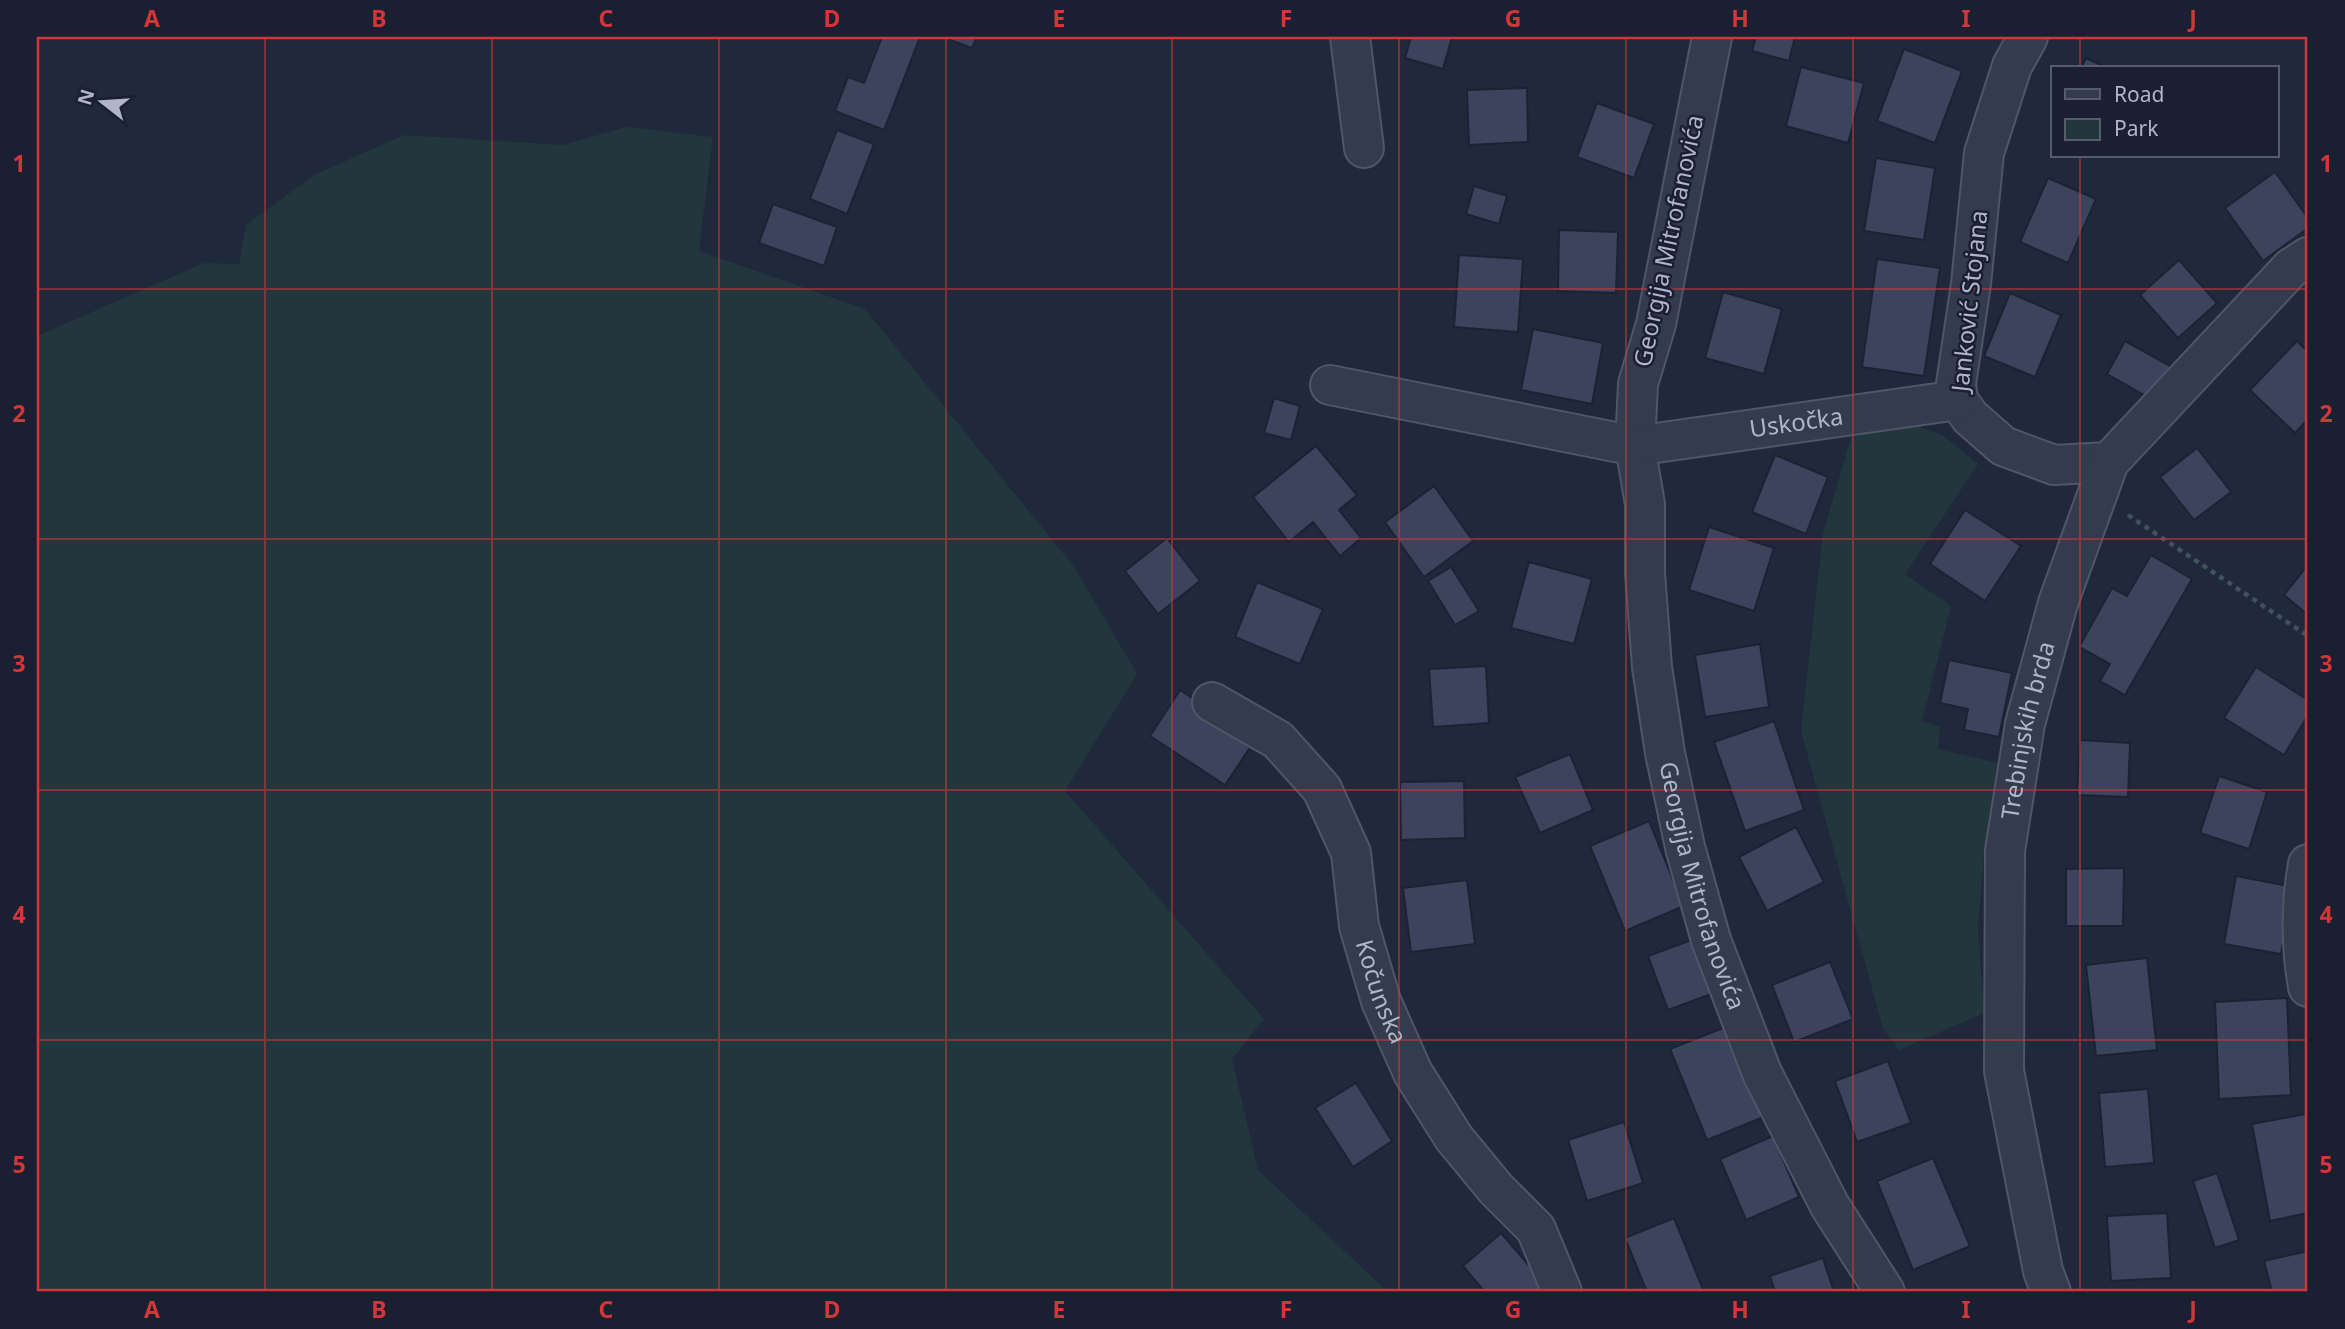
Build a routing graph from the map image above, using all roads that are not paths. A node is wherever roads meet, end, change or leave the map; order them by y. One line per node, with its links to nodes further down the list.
1 (1350, 37): 4 (street)
2 (1712, 37): 8 (street, Georgija Mitrofanovića)
3 (2028, 37): 7 (street, Janković Stojana)
4 (1364, 148)
5 (2308, 257): 9 (street, Trebinjskih brda)
6 (1330, 385): 8 (street)
7 (1958, 400): 8 (street, Uskočka); 9 (street, Janković Stojana)
8 (1635, 446): 14 (street, Georgija Mitrofanovića)
9 (2104, 479): 15 (street, Trebinjskih brda)
10 (1212, 702): 13 (street, Kočunska)
11 (2308, 864): 12 (street)
12 (2308, 987)
13 (1562, 1292)
14 (1885, 1292)
15 (2051, 1292)

